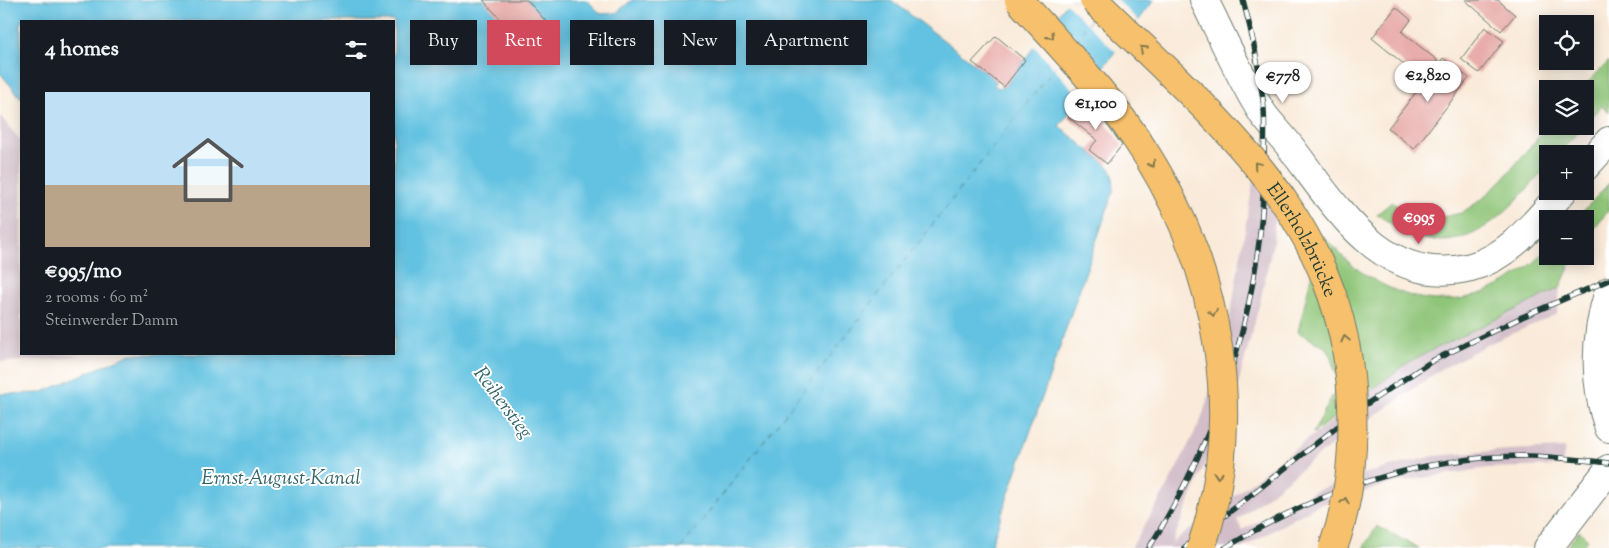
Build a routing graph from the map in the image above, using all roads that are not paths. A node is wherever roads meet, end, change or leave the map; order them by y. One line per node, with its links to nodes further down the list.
1 (1019, 0): 10 (main road, one-way to 10, bridge)
2 (1094, 0): 11 (main road, Ellerholzbrücke, one-way to 2, bridge)
3 (1204, 0): 6 (street)
4 (1609, 141): 5 (street)
5 (1594, 157)
6 (1555, 200)
7 (1609, 291): 8 (street)
8 (1609, 428)
9 (1609, 469): 12 (street)
10 (1201, 548)
11 (1333, 548)
12 (1548, 548)

